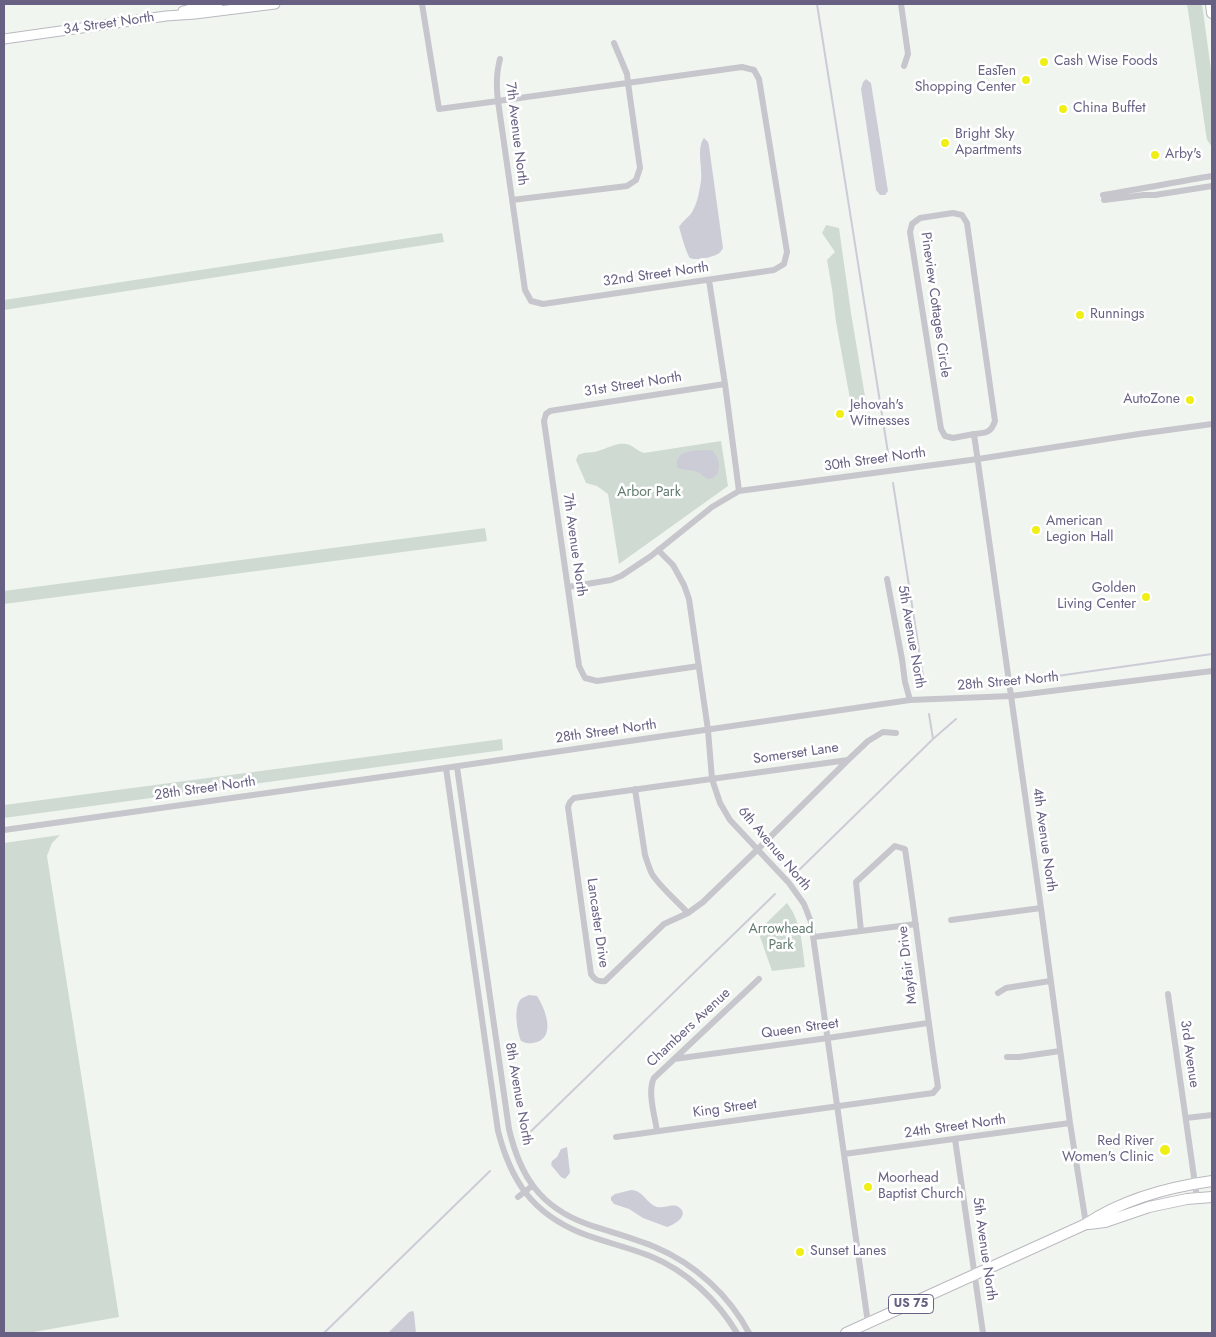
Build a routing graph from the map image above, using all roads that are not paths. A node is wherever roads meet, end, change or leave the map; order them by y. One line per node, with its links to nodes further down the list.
1 (218, 4): 7 (main road)
2 (274, 4): 7 (main road, 34 Street North)
3 (422, 4): 13 (street)
4 (901, 4): 11 (street)
5 (1211, 4): 6 (main road)
6 (1212, 13)
7 (166, 16): 8 (main road, 34 Street North)
8 (4, 39)
9 (614, 43): 12 (street)
10 (500, 58): 13 (street, 7th Avenue North)
11 (904, 66)
12 (628, 84): 13 (street); 16 (street); 17 (street, 32nd Street North)
13 (498, 102): 16 (street, 7th Avenue North)
14 (1212, 176): 15 (street)
15 (1212, 186)
16 (512, 200): 18 (street, 7th Avenue North)
17 (709, 280): 18 (street, 32nd Street North); 19 (street)
18 (531, 301)
19 (725, 384): 20 (street, 31st Street North); 24 (street)
20 (546, 414): 27 (street, 7th Avenue North)
21 (1212, 424): 23 (street, 30th Street North)
22 (974, 434): 22 (street, Pineview Cottages Circle); 23 (street)
23 (978, 459): 24 (street, 30th Street North); 30 (street, 4th Avenue North)
24 (739, 491): 25 (street, 30th Street North)
25 (658, 550): 27 (street, 30th Street North); 28 (street, 6th Avenue North)
26 (887, 579): 31 (street, 5th Avenue North)
27 (568, 587): 28 (street, 7th Avenue North)
28 (699, 666): 32 (street, 6th Avenue North)
29 (1212, 671): 30 (street, 28th Street North)
30 (1011, 696): 31 (street, 28th Street North); 41 (street, 4th Avenue North)
31 (910, 700): 32 (street, 28th Street North)
32 (708, 730): 35 (street, 28th Street North); 37 (street, 6th Avenue North)
33 (896, 733): 34 (street)
34 (848, 760): 37 (street, Somerset Lane); 40 (street, Somerset Lane)
35 (457, 767): 36 (street, 28th Street North); 66 (street, 8th Avenue North)
36 (446, 768): 39 (street, 28th Street North); 67 (street, 8th Avenue North)
37 (712, 779): 38 (street, Lancaster Drive); 40 (street, 6th Avenue North)
38 (635, 789): 42 (street); 42 (street, Lancaster Drive)
39 (4, 830)
40 (758, 849): 42 (street, Lancaster Drive); 46 (street, 6th Avenue North)
41 (1041, 908): 43 (street); 48 (street, 4th Avenue North)
42 (688, 912)
43 (951, 920)
44 (916, 924): 45 (street); 45 (street, Mayfair Drive); 51 (street, Mayfair Drive)
45 (861, 930): 46 (street)
46 (814, 937): 52 (street, 6th Avenue North)
47 (759, 980): 55 (street, Chambers Avenue)
48 (1050, 981): 49 (street); 53 (street, 4th Avenue North)
49 (998, 993)
50 (1168, 994): 58 (street, 3rd Avenue)
51 (928, 1023): 52 (street, Queen Street); 56 (street, Mayfair Drive)
52 (828, 1038): 55 (street, Queen Street); 56 (street, 6th Avenue North)
53 (1060, 1051): 54 (street); 59 (street, 4th Avenue North)
54 (1007, 1056)
55 (674, 1059): 60 (street, Chambers Avenue)
56 (838, 1106): 60 (street, King Street); 63 (street, 6th Avenue North)
57 (1212, 1115): 58 (street)
58 (1186, 1118): 65 (street, 3rd Avenue)
59 (1070, 1123): 62 (street, 24th Street North); 71 (street, 4th Avenue North)
60 (657, 1131): 61 (street, King Street)
61 (616, 1137)
62 (955, 1139): 63 (street, 24th Street North); 72 (street, 5th Avenue North)
63 (844, 1154): 73 (street, 6th Avenue North)
64 (1212, 1181): 65 (main road, US 75)
65 (1195, 1183): 70 (street, 3rd Avenue); 71 (main road, US 75)
66 (532, 1186): 67 (street); 75 (street, 8th Avenue North)
67 (524, 1192): 68 (street); 74 (street, 8th Avenue North)
68 (518, 1197)
69 (1212, 1197): 70 (main road, US 75)
70 (1197, 1198): 71 (main road, US 75)
71 (1086, 1224): 72 (main road, US 75)
72 (975, 1275): 73 (main road, US 75); 77 (street, 5th Avenue North)
73 (868, 1323): 76 (main road, US 75)
74 (737, 1333)
75 (749, 1333)
76 (846, 1333)
77 (983, 1333)

